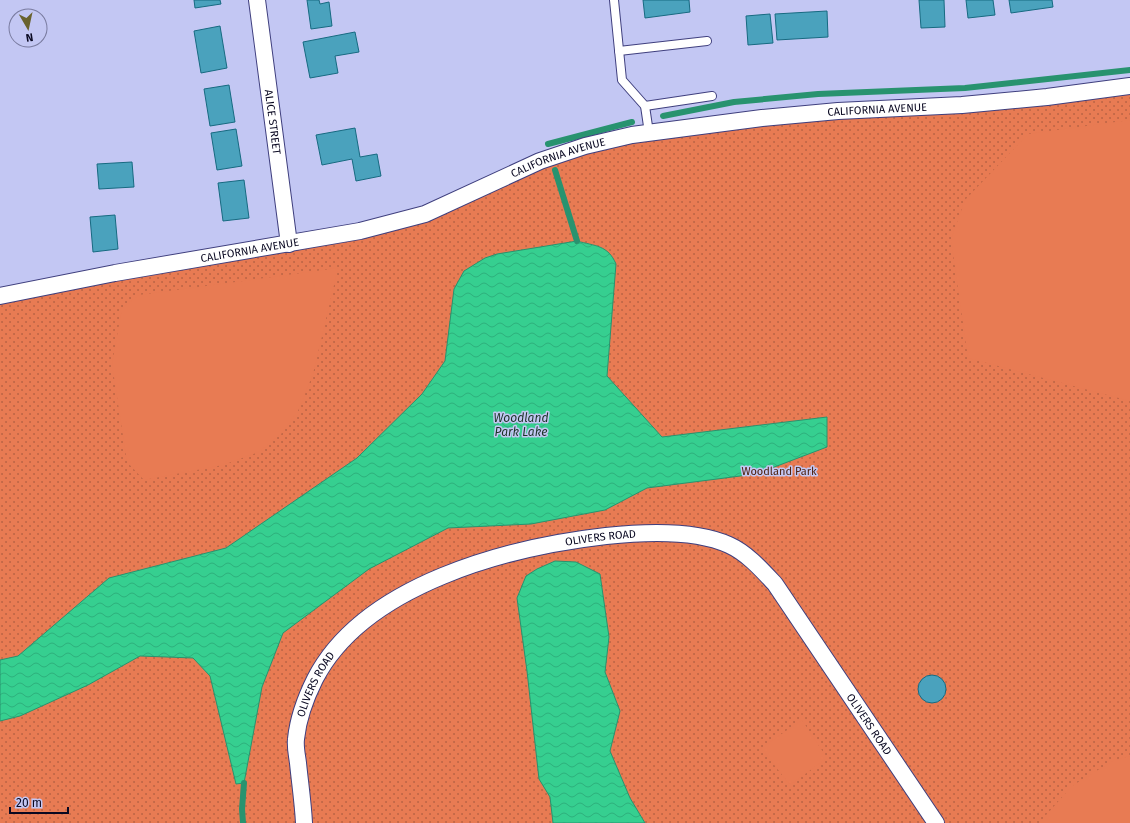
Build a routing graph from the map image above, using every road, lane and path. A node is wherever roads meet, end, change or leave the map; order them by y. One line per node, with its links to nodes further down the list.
1 (257, 0): 9 (street, ALICE STREET)
2 (614, 0): 4 (lane)
3 (707, 41): 4 (lane)
4 (619, 51): 7 (lane)
5 (1130, 86): 8 (street, CALIFORNIA AVENUE)
6 (712, 96): 7 (lane)
7 (645, 106): 8 (lane)
8 (649, 133): 9 (street, CALIFORNIA AVENUE)
9 (288, 244): 10 (street, CALIFORNIA AVENUE)
10 (0, 296)
11 (304, 823): 12 (street, OLIVERS ROAD)
12 (936, 823)

